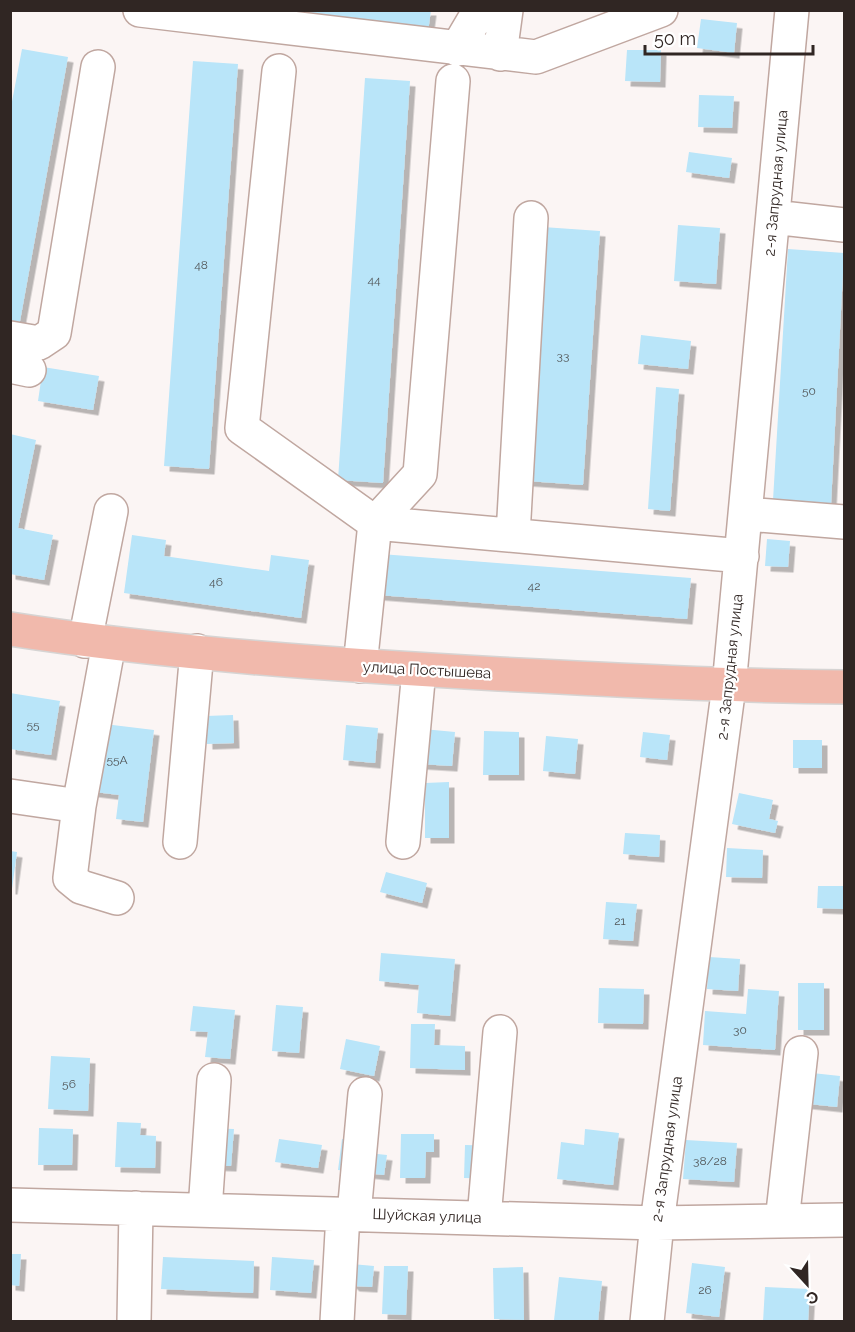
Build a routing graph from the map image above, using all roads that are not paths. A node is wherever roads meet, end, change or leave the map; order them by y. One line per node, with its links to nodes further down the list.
1 (140, 10): 7 (street)
2 (480, 10): 7 (street)
3 (506, 10): 6 (street)
4 (661, 10): 6 (street)
5 (792, 10): 10 (street, 2-я Запрудная улица)
6 (501, 54): 7 (street)
7 (455, 65): 17 (street)
8 (98, 67): 13 (street)
9 (279, 71): 17 (street)
10 (773, 217): 12 (street); 15 (street, 2-я Запрудная улица)
11 (531, 218): 18 (street)
12 (844, 225)
13 (10, 338)
14 (111, 511): 21 (street)
15 (746, 514): 16 (street); 19 (street, 2-я Запрудная улица)
16 (844, 522)
17 (375, 523): 18 (street); 23 (street)
18 (513, 535): 19 (street)
19 (742, 556): 25 (street, 2-я Запрудная улица)
20 (10, 629): 21 (main road, улица Постышева)
21 (97, 642): 22 (main road, улица Постышева); 28 (street)
22 (197, 651): 23 (main road, улица Постышева); 29 (street)
23 (360, 666): 24 (main road, улица Постышева)
24 (419, 670): 25 (main road, улица Постышева); 30 (street)
25 (729, 686): 26 (main road, улица Постышева); 43 (street, 2-я Запрудная улица)
26 (844, 687)
27 (10, 796): 28 (street)
28 (79, 806): 31 (street)
29 (180, 842)
30 (404, 842)
31 (117, 897)
32 (500, 1032): 40 (street)
33 (801, 1053): 42 (street)
34 (214, 1080): 38 (street)
35 (365, 1094): 39 (street)
36 (10, 1205): 37 (street, Шуйская улица)
37 (136, 1208): 38 (street, Шуйская улица); 44 (street)
38 (205, 1210): 39 (street, Шуйская улица)
39 (348, 1214): 40 (street, Шуйская улица); 45 (street)
40 (484, 1218): 43 (street, Шуйская улица)
41 (844, 1220): 42 (street, Шуйская улица)
42 (782, 1221): 43 (street, Шуйская улица)
43 (657, 1223): 46 (street, 2-я Запрудная улица)
44 (134, 1322)
45 (337, 1322)
46 (647, 1322)

